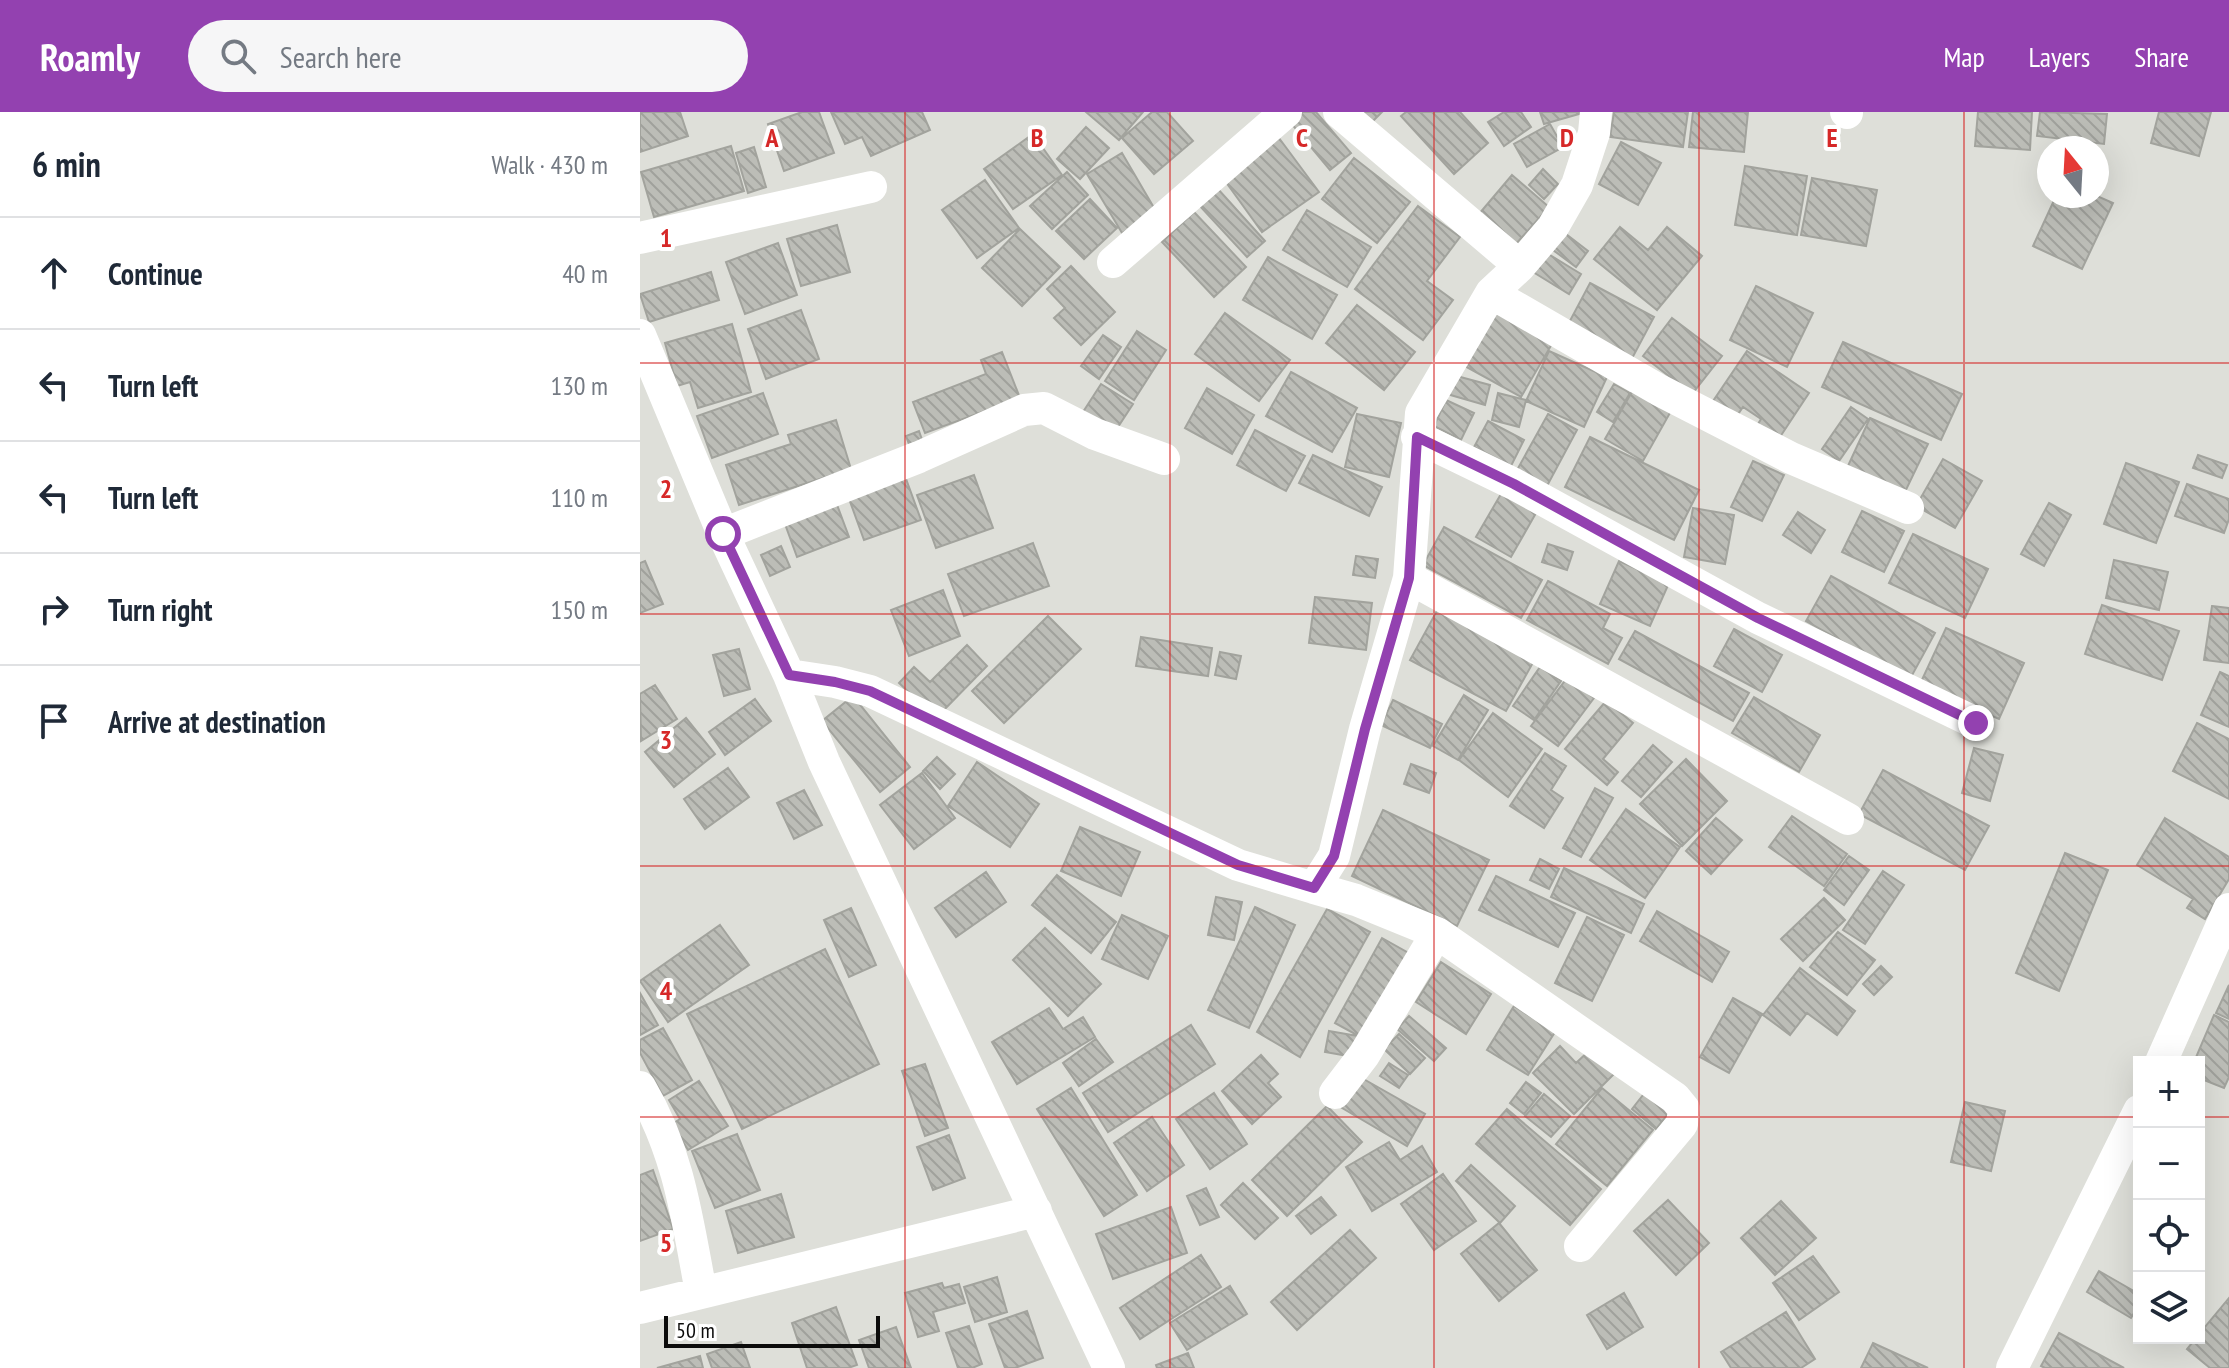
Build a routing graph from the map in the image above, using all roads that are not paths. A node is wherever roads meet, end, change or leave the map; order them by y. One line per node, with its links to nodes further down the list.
1 (1286, 112): 6 (street)
2 (1339, 112): 7 (street)
3 (1596, 112): 7 (street)
4 (871, 187): 5 (street)
5 (640, 238)
6 (1113, 262)
7 (1520, 266): 8 (street)
8 (1491, 293): 10 (street); 12 (street)
9 (640, 335): 13 (street)
10 (1417, 437): 14 (street); 16 (street)
11 (1164, 459): 13 (street)
12 (1908, 508)
13 (723, 534): 15 (street)
14 (1409, 578): 17 (street); 18 (street)
15 (789, 675): 18 (street); 25 (street)
16 (1976, 723)
17 (1848, 819)
18 (1314, 888): 20 (street)
19 (2229, 909): 21 (street)
20 (1437, 933): 23 (street); 26 (street)
21 (2164, 1056)
22 (640, 1087): 27 (street)
23 (1335, 1093)
24 (2133, 1123): 30 (street)
25 (1036, 1211): 27 (street); 29 (street)
26 (1580, 1246)
27 (701, 1292): 28 (street)
28 (640, 1308)
29 (1109, 1368)
30 (2012, 1368)

